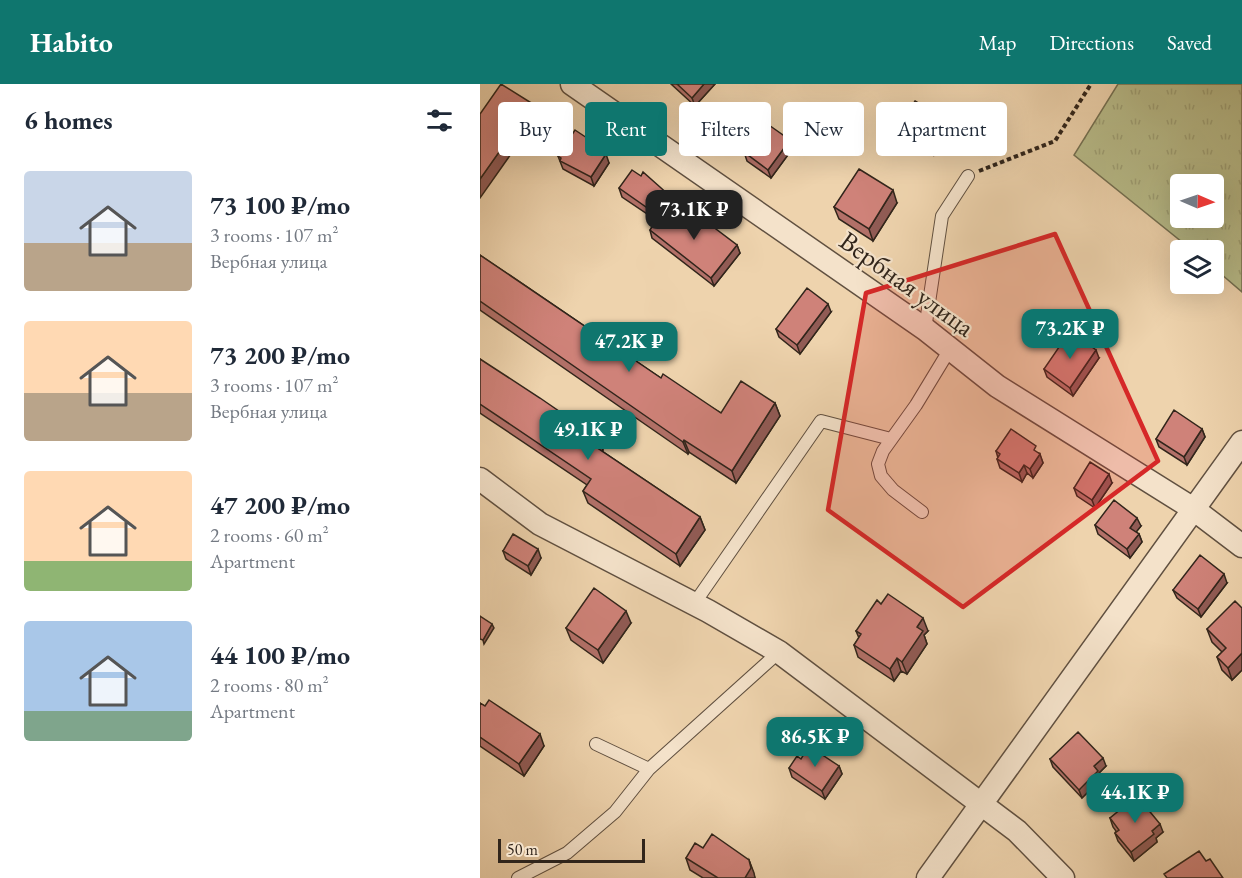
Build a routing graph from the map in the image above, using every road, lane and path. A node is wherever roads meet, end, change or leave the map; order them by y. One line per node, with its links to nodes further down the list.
1 (572, 84): 4 (street, Вербная улица)
2 (1091, 84): 3 (path)
3 (968, 176): 4 (lane)
4 (925, 329): 5 (street, Вербная улица)
5 (950, 349): 6 (lane); 9 (street, Вербная улица)
6 (891, 439): 10 (lane); 12 (lane)
7 (1242, 442): 9 (street)
8 (480, 479): 12 (street)
9 (1192, 508): 11 (street, Вербная улица); 16 (street)
10 (922, 512)
11 (1242, 546)
12 (694, 604): 13 (street)
13 (779, 652): 15 (lane); 16 (street)
14 (596, 744): 15 (lane)
15 (649, 769): 17 (lane)
16 (980, 804): 18 (street); 19 (street)
17 (518, 878)
18 (928, 878)
19 (1063, 878)

